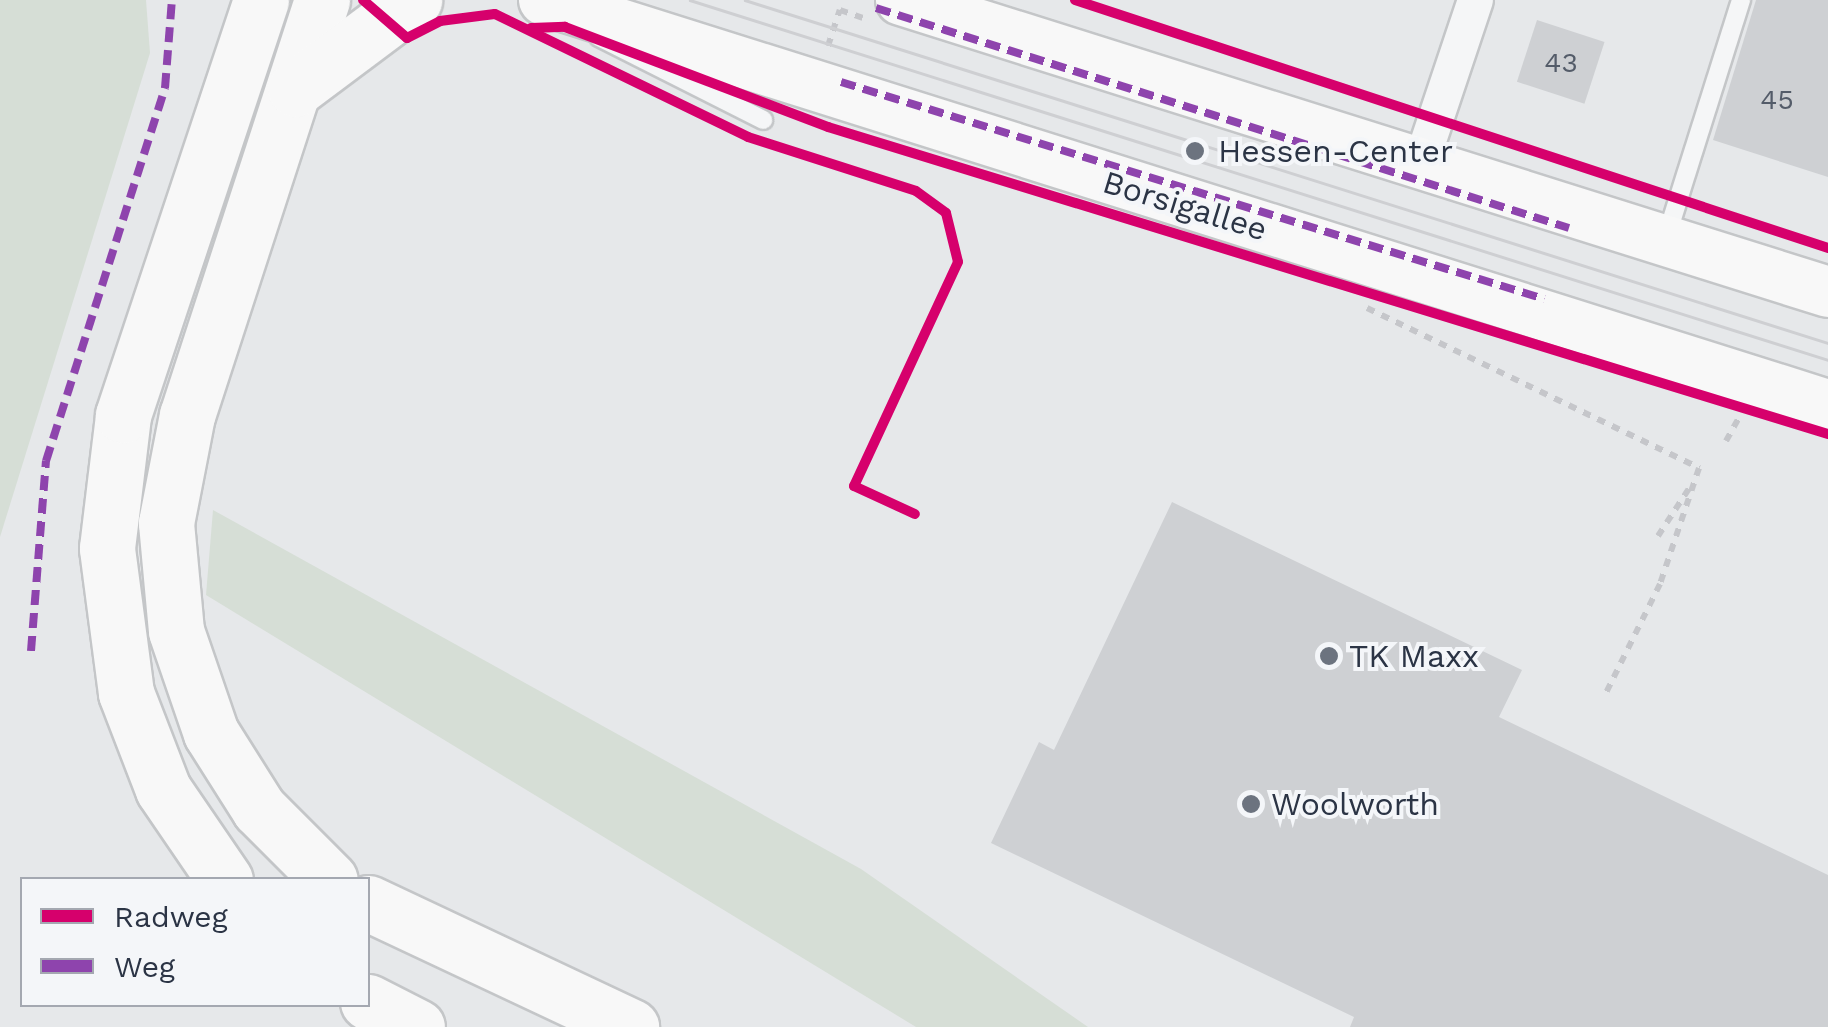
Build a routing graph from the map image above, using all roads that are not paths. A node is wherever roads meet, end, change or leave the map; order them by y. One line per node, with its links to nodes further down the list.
1 (234, 0): 9 (highway)
2 (261, 0): 9 (highway)
3 (322, 0): 10 (highway)
4 (414, 0): 10 (highway)
5 (901, 0): 12 (main road)
6 (1475, 0): 12 (street)
7 (1741, 0): 13 (lane)
8 (550, 2): 11 (lane); 15 (main road, Borsigallee)
9 (245, 56): 16 (highway)
10 (296, 88): 17 (highway)
11 (764, 120)
12 (1421, 161): 13 (main road)
13 (1666, 241): 14 (main road)
14 (1828, 292)
15 (1828, 405)
16 (222, 877)
17 (327, 877)
18 (370, 904): 21 (highway)
19 (370, 1003): 20 (highway)
20 (417, 1027)
21 (631, 1027)

